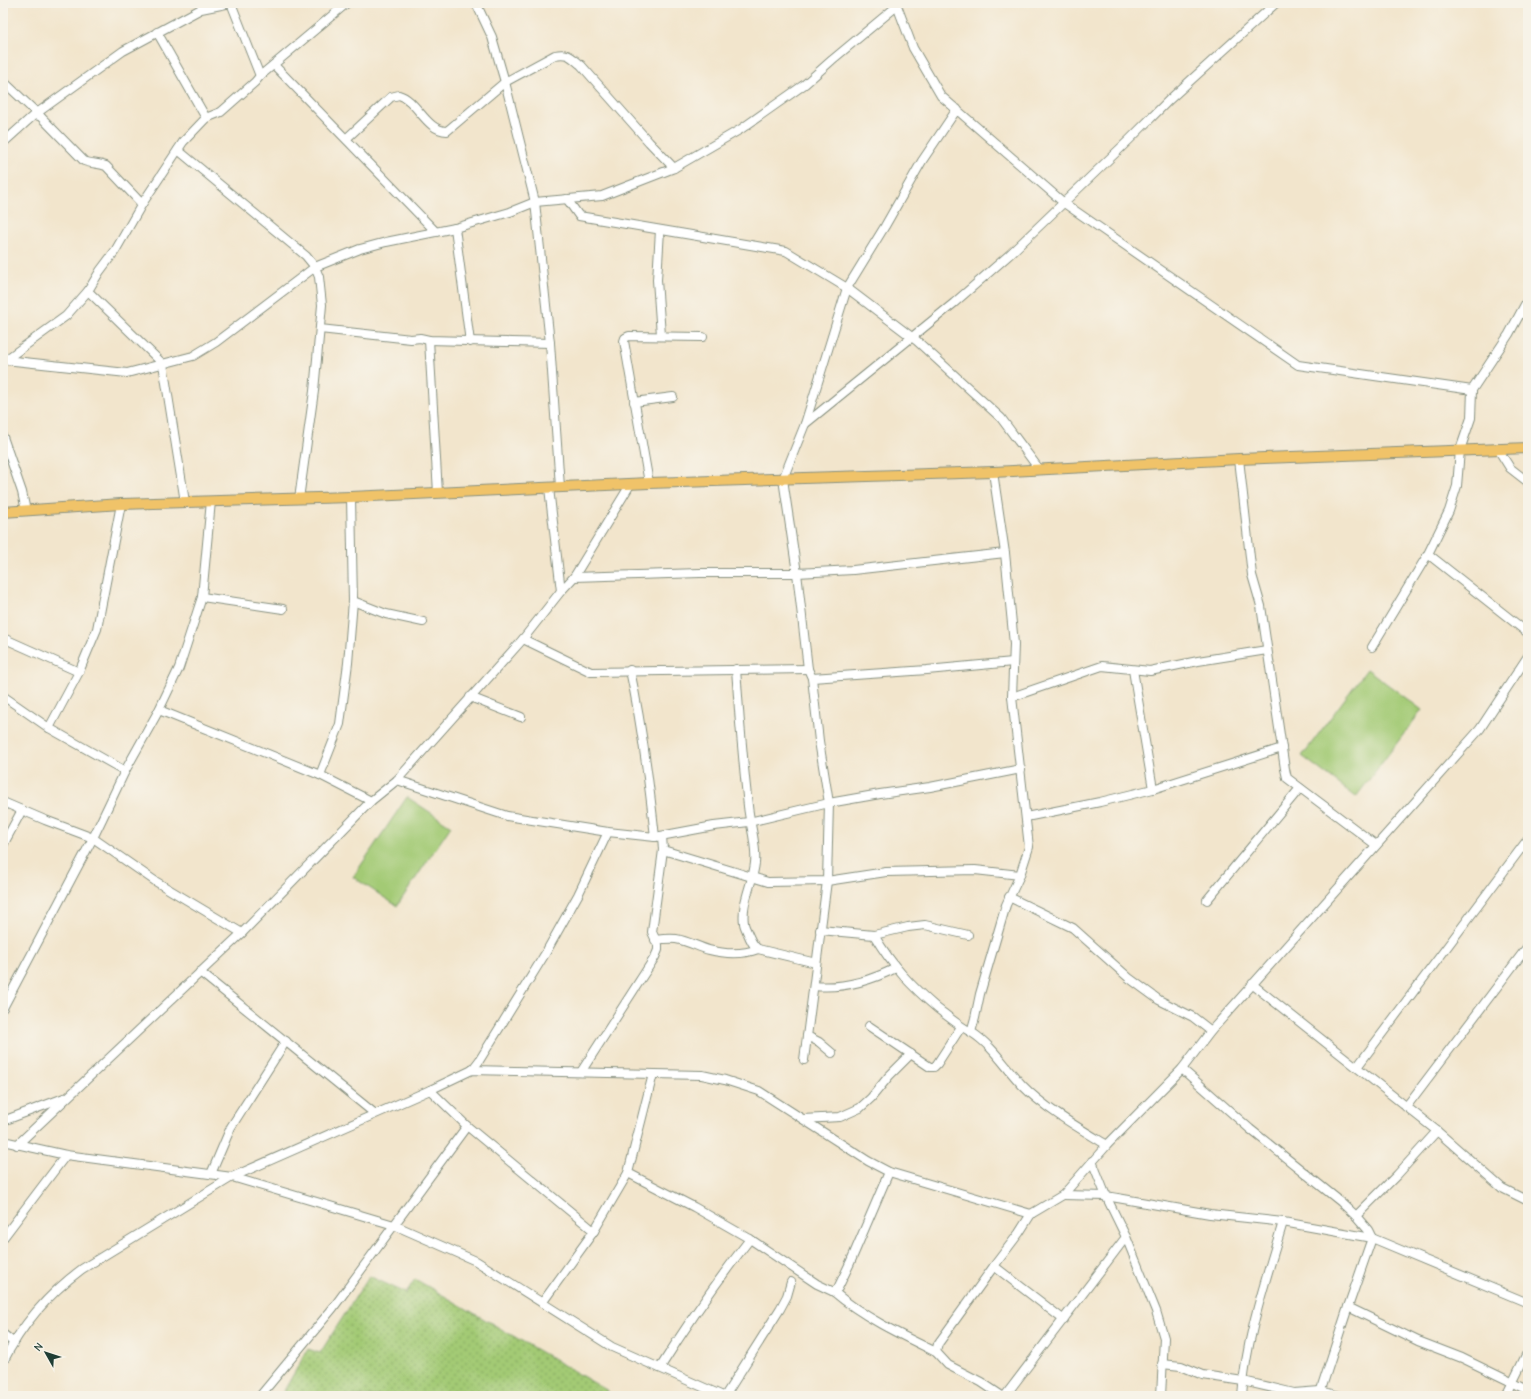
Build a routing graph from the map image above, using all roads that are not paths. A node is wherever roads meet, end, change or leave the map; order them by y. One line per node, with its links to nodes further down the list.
1 (231, 3): 6 (street); 8 (street)
2 (347, 3): 7 (street)
3 (476, 3): 10 (street)
4 (1276, 3): 20 (street)
5 (896, 5): 11 (street); 17 (street)
6 (157, 32): 12 (street); 13 (street)
7 (274, 65): 8 (street); 14 (street)
8 (260, 76): 13 (street)
9 (3, 80): 12 (street)
10 (505, 82): 14 (street); 17 (street); 19 (street)
11 (957, 109): 20 (street); 26 (street)
12 (38, 115): 15 (street); 21 (street)
13 (206, 118): 16 (street)
14 (347, 138): 24 (street)
15 (3, 143)
16 (178, 150): 21 (street); 25 (street)
17 (674, 168): 18 (street)
18 (567, 199): 19 (street); 23 (street)
19 (534, 202): 22 (street); 35 (street)
20 (1064, 203): 32 (street); 38 (street)
21 (142, 204): 27 (street)
22 (455, 228): 24 (street); 34 (street)
23 (660, 230): 26 (street); 30 (street)
24 (436, 232): 25 (street)
25 (315, 267): 29 (street); 37 (street)
26 (847, 288): 32 (street); 41 (street)
27 (88, 292): 36 (street); 37 (street)
28 (1528, 299): 38 (street)
29 (320, 329): 33 (street); 57 (street)
30 (661, 335): 31 (street); 40 (street)
31 (703, 337)
32 (911, 337): 41 (street); 47 (street)
33 (429, 340): 34 (street); 55 (street)
34 (470, 342): 35 (street)
35 (550, 343): 54 (street)
36 (4, 360): 37 (street)
37 (164, 364): 59 (street)
38 (1472, 390): 45 (street)
39 (674, 397): 40 (street)
40 (634, 402): 51 (street)
41 (805, 424): 49 (street)
42 (3, 437): 61 (street)
43 (1528, 448): 44 (main road)
44 (1498, 449): 45 (main road); 50 (street)
45 (1460, 450): 46 (main road); 64 (street)
46 (1239, 459): 47 (main road); 76 (street)
47 (1039, 469): 48 (main road)
48 (993, 472): 49 (main road); 63 (street)
49 (783, 479): 51 (main road); 65 (street)
50 (1528, 482)
51 (649, 483): 52 (main road)
52 (630, 485): 54 (main road); 66 (street)
53 (550, 488): 54 (main road); 55 (main road); 67 (street)
54 (560, 488)
55 (438, 493): 56 (main road)
56 (351, 497): 57 (main road); 69 (street)
57 (299, 499): 58 (main road)
58 (211, 501): 59 (main road); 68 (street)
59 (185, 502): 60 (main road)
60 (121, 504): 61 (main road); 83 (street)
61 (26, 511): 62 (main road)
62 (3, 512)
63 (1005, 554): 65 (street); 78 (street)
64 (1428, 554): 72 (street); 75 (street)
65 (797, 573): 66 (street); 80 (street)
66 (574, 578): 67 (street)
67 (561, 591): 74 (street)
68 (202, 597): 70 (street); 88 (street)
69 (353, 601): 71 (street); 94 (street)
70 (283, 609)
71 (423, 622)
72 (1528, 633)
73 (3, 638): 83 (street)
74 (523, 639): 81 (street); 86 (street)
75 (1372, 647)
76 (1268, 650): 82 (street); 91 (street)
77 (1528, 656): 109 (street)
78 (1013, 662): 84 (street); 87 (street)
79 (736, 669): 80 (street); 81 (street); 103 (street)
80 (808, 669): 84 (street)
81 (630, 670): 105 (street)
82 (1133, 670): 87 (street); 97 (street)
83 (79, 672): 90 (street)
84 (812, 678): 100 (street)
85 (3, 696): 90 (street)
86 (470, 697): 89 (street); 95 (street)
87 (1012, 697): 92 (street)
88 (159, 710): 93 (street); 94 (street)
89 (521, 717)
90 (49, 728): 93 (street)
91 (1282, 748): 96 (street); 97 (street)
92 (1021, 770): 100 (street); 102 (street)
93 (125, 771): 106 (street)
94 (320, 775): 98 (street)
95 (396, 780): 98 (street); 104 (street)
96 (1300, 788): 109 (street); 115 (street)
97 (1153, 789): 102 (street)
98 (371, 801): 117 (street)
99 (3, 802): 101 (street)
100 (829, 804): 103 (street); 113 (street)
101 (22, 810): 106 (street); 108 (street)
102 (1026, 817): 111 (street)
103 (749, 822): 105 (street); 112 (street)
104 (608, 832): 105 (street); 140 (street)
105 (659, 836): 110 (street)
106 (93, 838): 117 (street); 128 (street)
107 (1528, 839): 138 (street)
108 (3, 845)
109 (1376, 845): 126 (street)
110 (664, 850): 112 (street); 120 (street)
111 (1020, 876): 113 (street); 114 (street)
112 (753, 878): 113 (street); 122 (street)
113 (826, 881): 116 (street)
114 (1009, 897): 131 (street); 132 (street)
115 (1207, 900)
116 (820, 930): 118 (street); 123 (street)
117 (242, 933): 125 (street)
118 (874, 935): 119 (street); 124 (street)
119 (968, 935)
120 (655, 940): 122 (street); 141 (street)
121 (1528, 946): 145 (street)
122 (758, 949): 123 (street)
123 (816, 963): 127 (street)
124 (896, 968): 127 (street); 130 (street)
125 (200, 972): 134 (street); 144 (street)
126 (1252, 984): 131 (street); 138 (street)
127 (814, 986): 133 (street)
128 (3, 1008)
129 (869, 1026): 136 (street)
130 (961, 1027): 132 (street); 136 (street)
131 (1211, 1031): 139 (street)
132 (971, 1032): 153 (street)
133 (807, 1036): 135 (street); 137 (street)
134 (286, 1041): 146 (street); 158 (street)
135 (832, 1053)
136 (911, 1054): 147 (street)
137 (804, 1060)
138 (1357, 1067): 145 (street)
139 (1182, 1069): 153 (street); 164 (street)
140 (472, 1070): 141 (street); 143 (street)
141 (581, 1072): 142 (street)
142 (653, 1074): 147 (street); 157 (street)
143 (430, 1090): 146 (street); 149 (street)
144 (69, 1096): 148 (street); 152 (street)
145 (1406, 1107): 150 (street)
146 (374, 1113): 159 (street)
147 (803, 1119): 156 (street)
148 (3, 1121)
149 (467, 1126): 166 (street); 167 (street)
150 (1437, 1131): 162 (street); 164 (street)
151 (3, 1141): 152 (street)
152 (17, 1145): 154 (street)
153 (1107, 1145): 155 (street)
154 (66, 1155): 158 (street); 169 (street)
155 (1092, 1161): 160 (street); 161 (street)
156 (889, 1172): 163 (street); 174 (street)
157 (628, 1173): 167 (street); 171 (street)
158 (211, 1174): 159 (street)
159 (232, 1177): 166 (street); 180 (street)
160 (1063, 1195): 161 (street); 163 (street)
161 (1106, 1196): 165 (street); 168 (street)
162 (1528, 1201)
163 (1031, 1214): 172 (street)
164 (1356, 1216): 170 (street)
165 (1283, 1222): 170 (street); 186 (street)
166 (394, 1225): 175 (street); 190 (street)
167 (594, 1231): 175 (street)
168 (1126, 1237): 178 (street); 184 (street)
169 (3, 1238)
170 (1372, 1238): 176 (street); 177 (street)
171 (750, 1239): 174 (street); 185 (street)
172 (994, 1266): 178 (street); 181 (street)
173 (791, 1282): 191 (street)
174 (834, 1292): 181 (street)
175 (542, 1303): 185 (street)
176 (1528, 1303)
177 (1348, 1307): 187 (street); 189 (street)
178 (1064, 1320): 193 (street)
179 (3, 1334): 180 (street)
180 (13, 1342): 183 (street)
181 (936, 1352): 192 (street)
182 (1528, 1352): 187 (street)
183 (3, 1362)
184 (1162, 1364): 186 (street); 194 (street)
185 (660, 1368): 191 (street)
186 (1243, 1381): 189 (street); 195 (street)
187 (1513, 1382): 188 (street); 197 (street)
188 (1528, 1390)
189 (1319, 1394): 196 (street)
190 (260, 1396)
191 (724, 1396)
192 (1002, 1396)
193 (1005, 1396)
194 (1161, 1396)
195 (1242, 1396)
196 (1340, 1396)
197 (1506, 1396)

